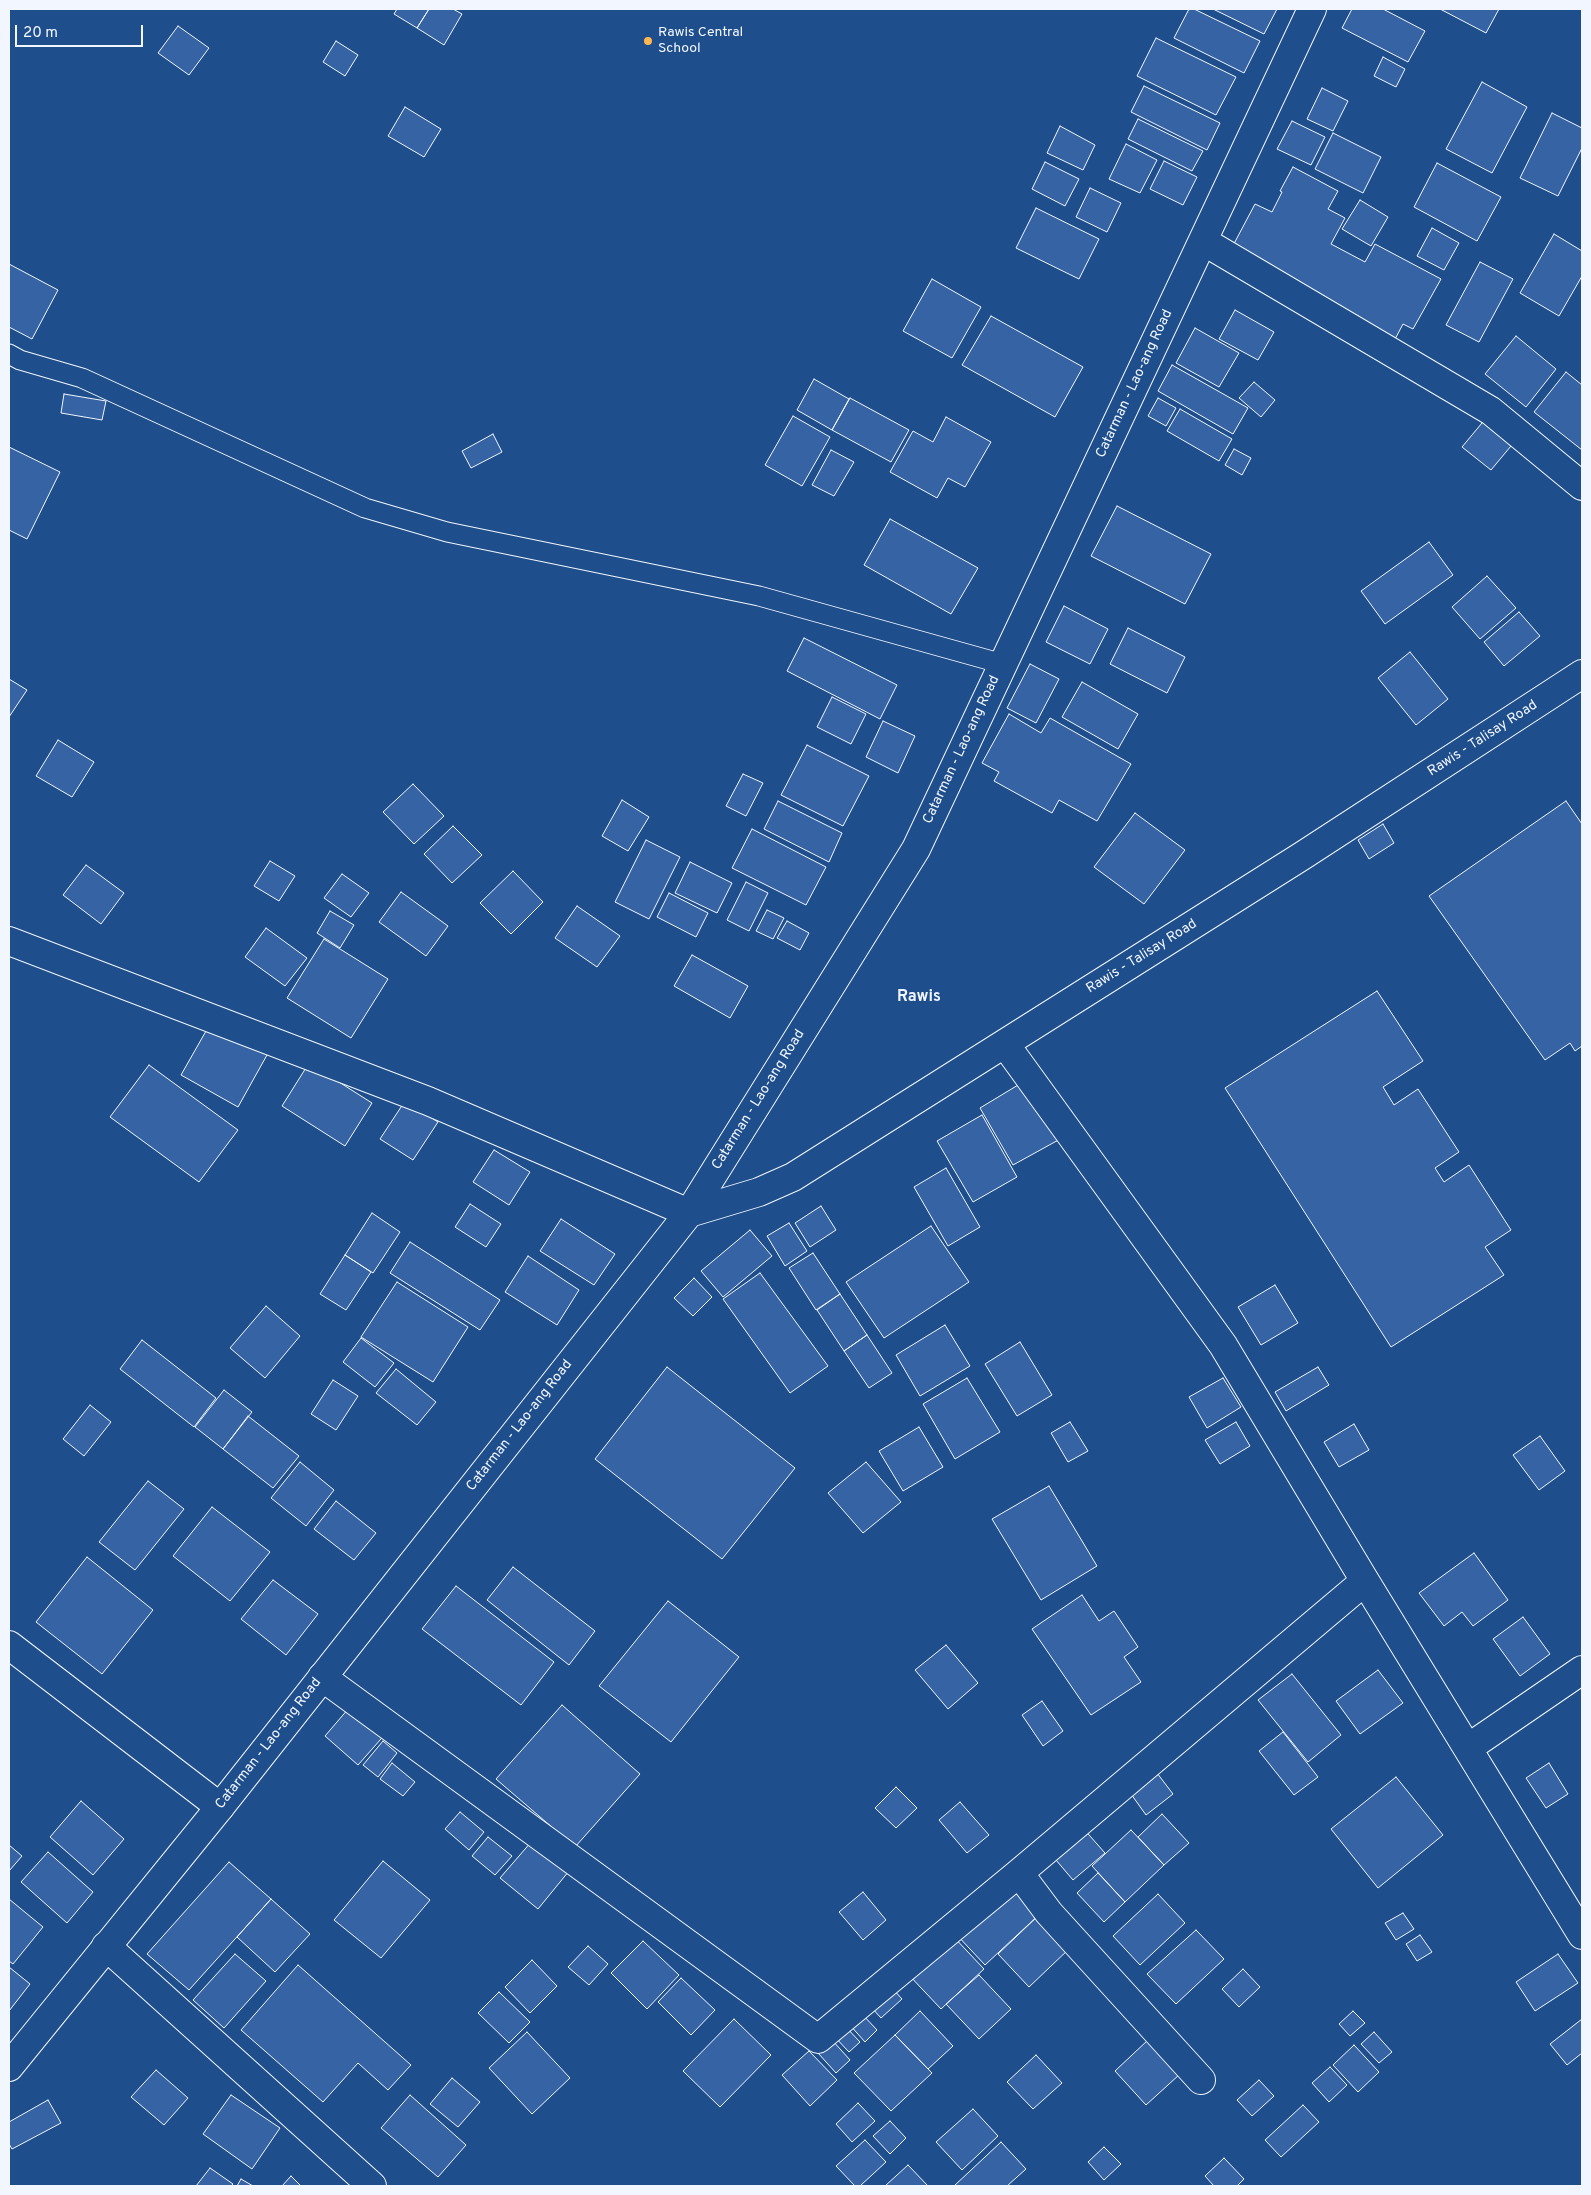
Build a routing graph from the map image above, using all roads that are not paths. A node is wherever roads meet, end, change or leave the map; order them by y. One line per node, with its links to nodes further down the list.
1 (1312, 9): 2 (street, Catarman - Lao-ang Road)
2 (1203, 241): 4 (street); 5 (street, Catarman - Lao-ang Road)
3 (9, 354): 5 (lane)
4 (1582, 486)
5 (1003, 664): 9 (street, Catarman - Lao-ang Road)
6 (1582, 674): 8 (street, Rawis - Talisay Road)
7 (9, 941): 9 (street)
8 (1004, 1044): 9 (street, Rawis - Talisay Road); 10 (street)
9 (689, 1213): 13 (street, Catarman - Lao-ang Road)
10 (1365, 1581): 14 (street); 16 (street)
11 (9, 1645): 15 (street)
12 (1582, 1670): 14 (street)
13 (322, 1677): 15 (street, Catarman - Lao-ang Road); 16 (street)
14 (1468, 1748): 17 (street)
15 (220, 1807): 18 (street, Catarman - Lao-ang Road)
16 (1019, 1873): 20 (street)
17 (1582, 1935)
18 (106, 1946): 19 (street, Catarman - Lao-ang Road); 21 (street)
19 (9, 2067)
20 (1201, 2080)
21 (372, 2186)

